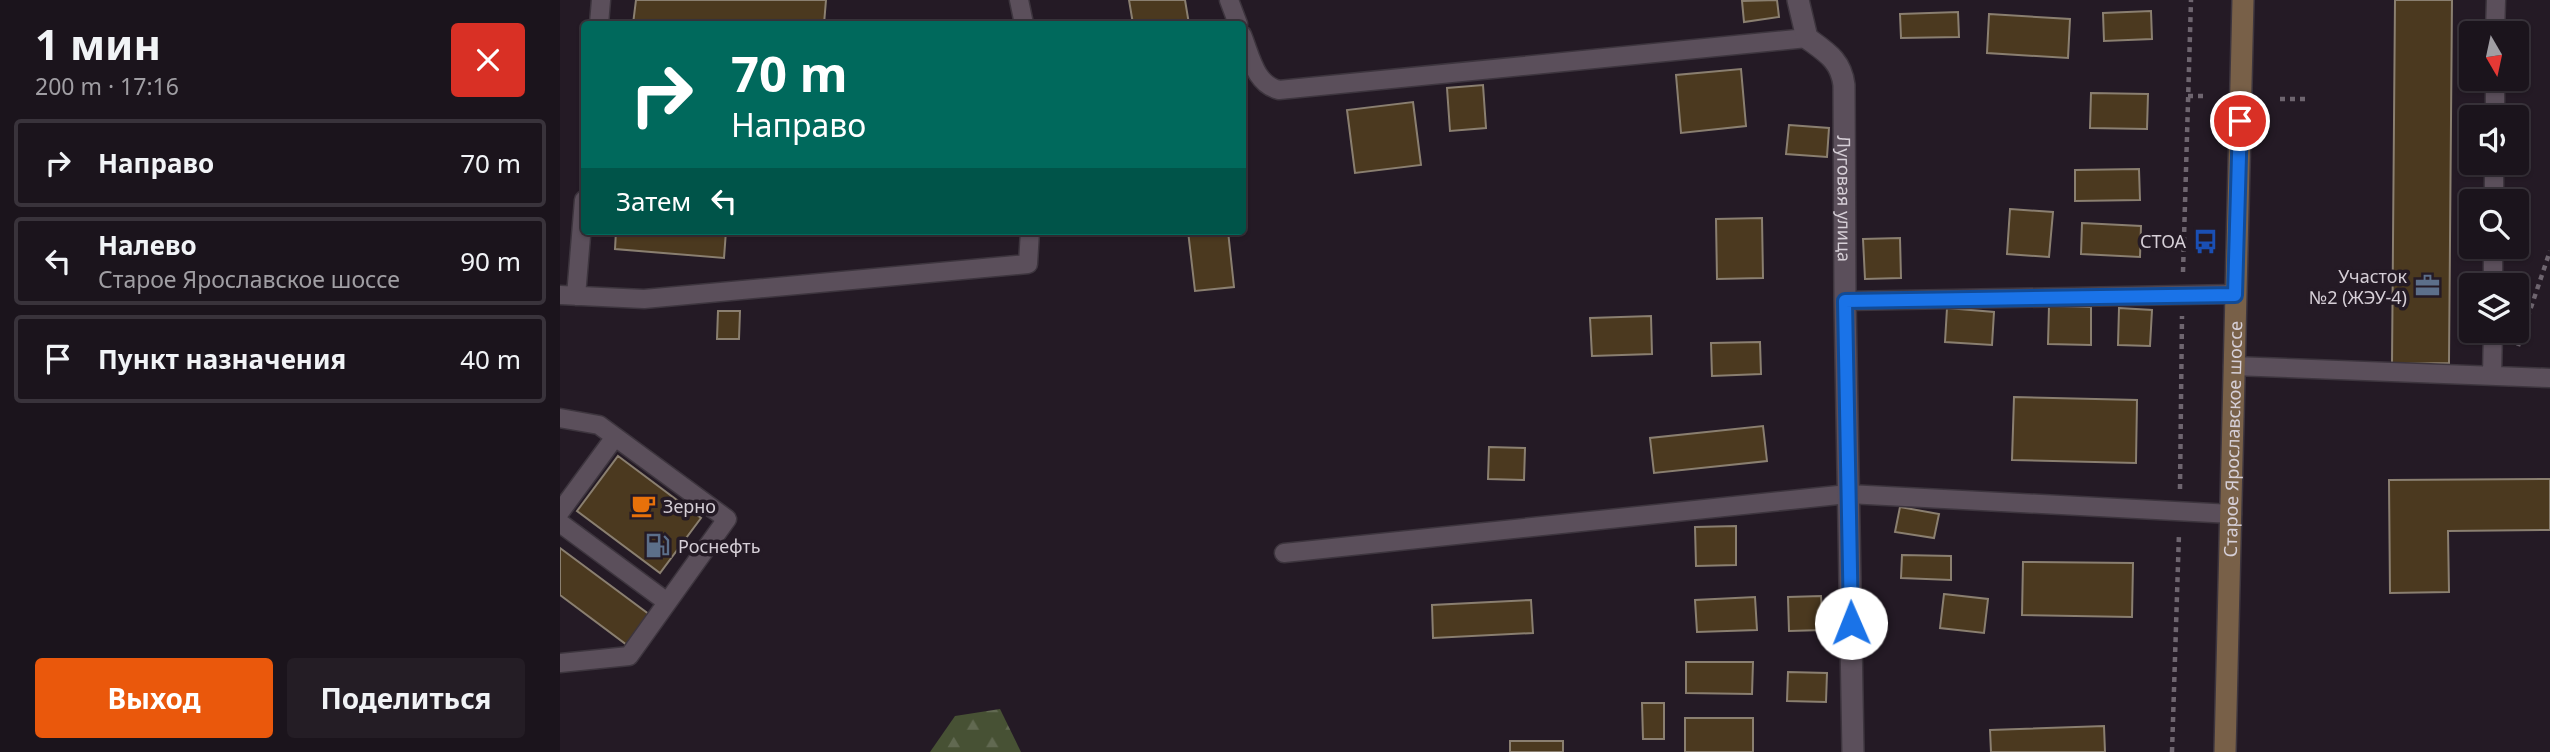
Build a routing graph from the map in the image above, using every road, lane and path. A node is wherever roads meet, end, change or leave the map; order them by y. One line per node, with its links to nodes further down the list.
1 (601, 0): 8 (lane)
2 (1019, 0): 9 (lane)
3 (1229, 0): 10 (lane)
4 (1798, 0): 12 (street)
5 (2191, 0): 14 (path)
6 (2243, 0): 23 (main road, Старое Ярославское шоссе)
7 (2496, 0): 11 (lane)
8 (599, 21)
9 (1023, 21)
10 (1237, 21)
11 (2495, 21)
12 (1807, 38): 13 (lane); 24 (street, Луговая улица)
13 (1246, 45)
14 (2188, 96): 15 (path); 21 (path)
15 (2206, 96)
16 (2280, 99): 17 (path)
17 (2305, 99)
18 (581, 218): 22 (lane)
19 (1030, 235): 22 (lane)
20 (2550, 251): 27 (path)
21 (2182, 293): 23 (lane); 24 (lane); 33 (path)
22 (568, 295)
23 (2235, 295): 26 (main road, Старое Ярославское шоссе)
24 (1845, 301): 31 (street, Луговая улица)
25 (2495, 343): 27 (lane)
26 (2233, 366): 27 (lane); 34 (main road, Старое Ярославское шоссе)
27 (2500, 376): 28 (lane)
28 (2550, 379)
29 (560, 418): 30 (lane)
30 (615, 437): 32 (lane); 37 (lane)
31 (1849, 494): 33 (lane); 36 (lane); 39 (street, Луговая улица)
32 (560, 512)
33 (2179, 513): 34 (lane); 40 (path)
34 (2232, 514): 41 (main road, Старое Ярославское шоссе)
35 (560, 523): 37 (lane)
36 (1284, 553)
37 (667, 602): 38 (lane)
38 (560, 663)
39 (1853, 752)
40 (2172, 752)
41 (2225, 752)

